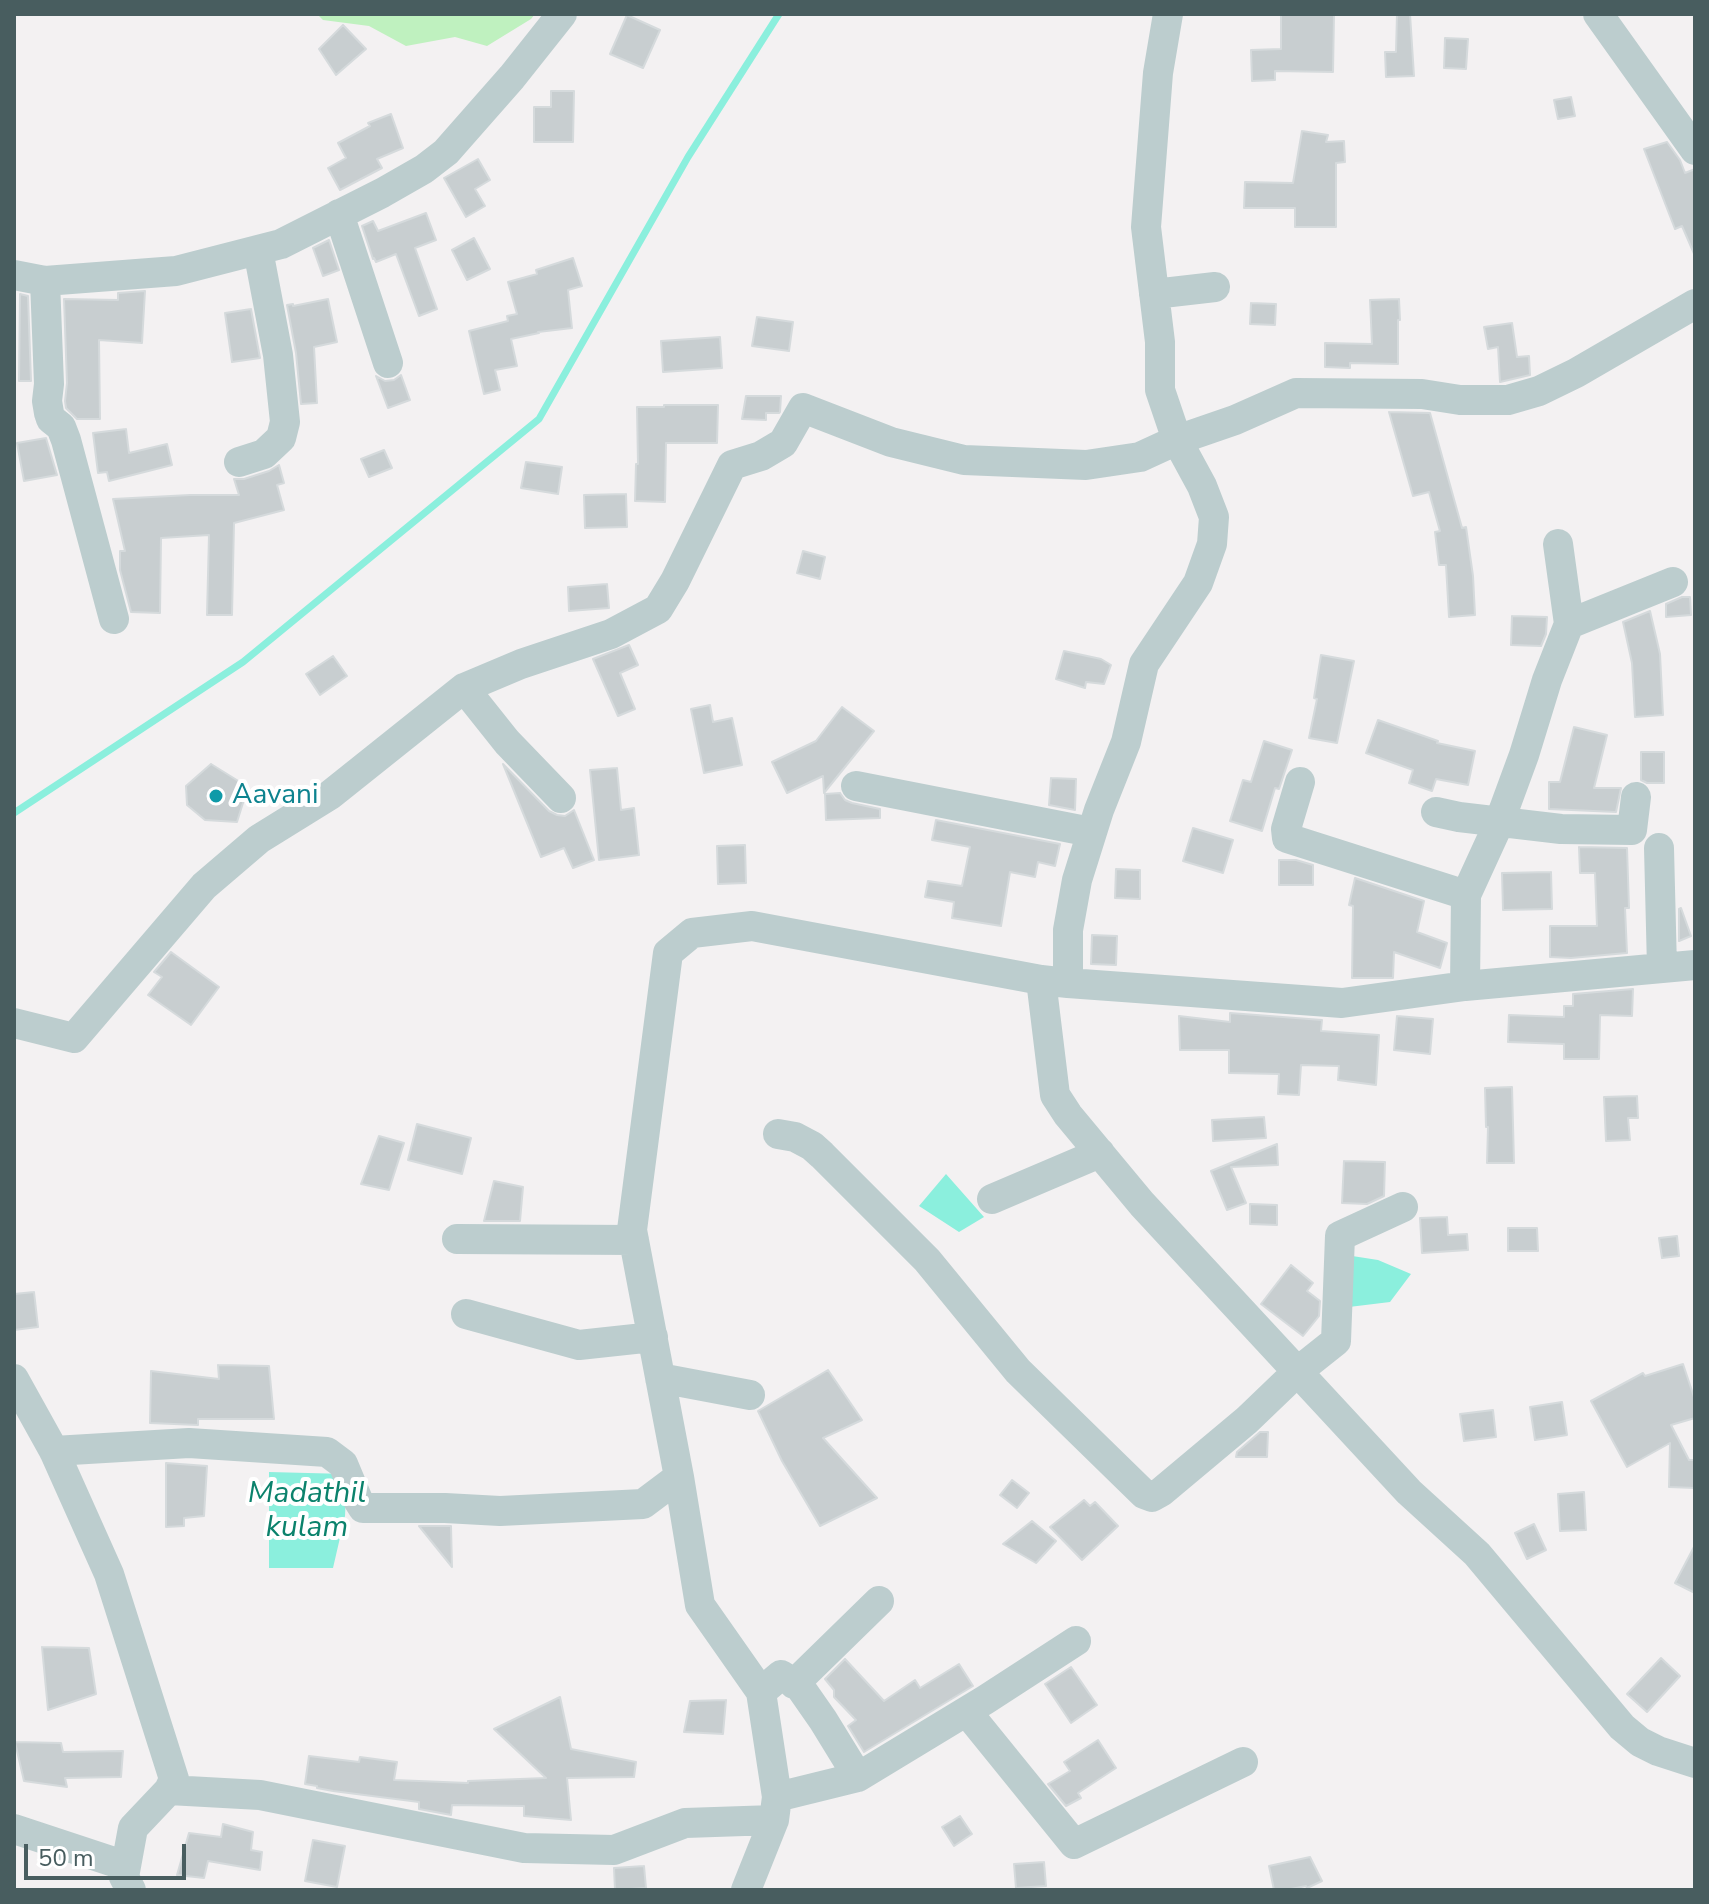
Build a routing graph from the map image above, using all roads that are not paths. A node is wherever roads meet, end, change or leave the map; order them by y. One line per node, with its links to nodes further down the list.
1 (562, 14): 5 (street)
2 (1168, 14): 10 (street)
3 (1598, 14): 4 (street)
4 (1695, 150)
5 (339, 214): 6 (street); 12 (street)
6 (258, 250): 8 (street); 14 (street)
7 (14, 275): 8 (street)
8 (45, 281): 17 (street)
9 (1215, 287): 10 (street)
10 (1154, 294): 13 (street)
11 (1695, 304): 13 (street)
12 (388, 363)
13 (1177, 440): 19 (street); 26 (street)
14 (239, 462)
15 (1558, 544): 18 (street)
16 (1673, 582): 18 (street)
17 (114, 619)
18 (1569, 624): 25 (street)
19 (464, 688): 23 (street); 33 (street)
20 (1300, 782): 28 (street)
21 (856, 786): 26 (street)
22 (1636, 797): 25 (street)
23 (561, 798)
24 (1436, 812): 25 (street)
25 (1499, 823): 28 (street)
26 (1091, 832): 31 (street)
27 (1659, 848): 30 (street)
28 (1466, 895): 32 (street)
29 (1695, 965): 30 (street)
30 (1662, 968): 32 (street)
31 (1054, 982): 32 (street); 35 (street); 39 (street)
32 (1465, 986)
33 (14, 1023)
34 (795, 1139): 42 (street)
35 (1100, 1153): 36 (street); 42 (street)
36 (992, 1199)
37 (1403, 1207): 42 (street)
38 (457, 1239): 39 (street)
39 (634, 1240): 41 (street)
40 (466, 1314): 41 (street)
41 (653, 1337): 43 (street)
42 (1297, 1372): 54 (street)
43 (660, 1378): 45 (street); 47 (street)
44 (14, 1379): 46 (street)
45 (750, 1395)
46 (54, 1451): 47 (street); 56 (street)
47 (679, 1477): 51 (street)
48 (879, 1601): 50 (street)
49 (1076, 1641): 52 (street)
50 (794, 1684): 51 (street); 55 (street)
51 (761, 1692): 57 (street)
52 (967, 1712): 53 (street); 55 (street)
53 (1243, 1762)
54 (1695, 1763)
55 (858, 1777): 57 (street)
56 (169, 1790): 57 (street); 59 (street)
57 (775, 1809): 60 (street)
58 (14, 1829): 59 (street)
59 (128, 1878)
60 (746, 1890)

